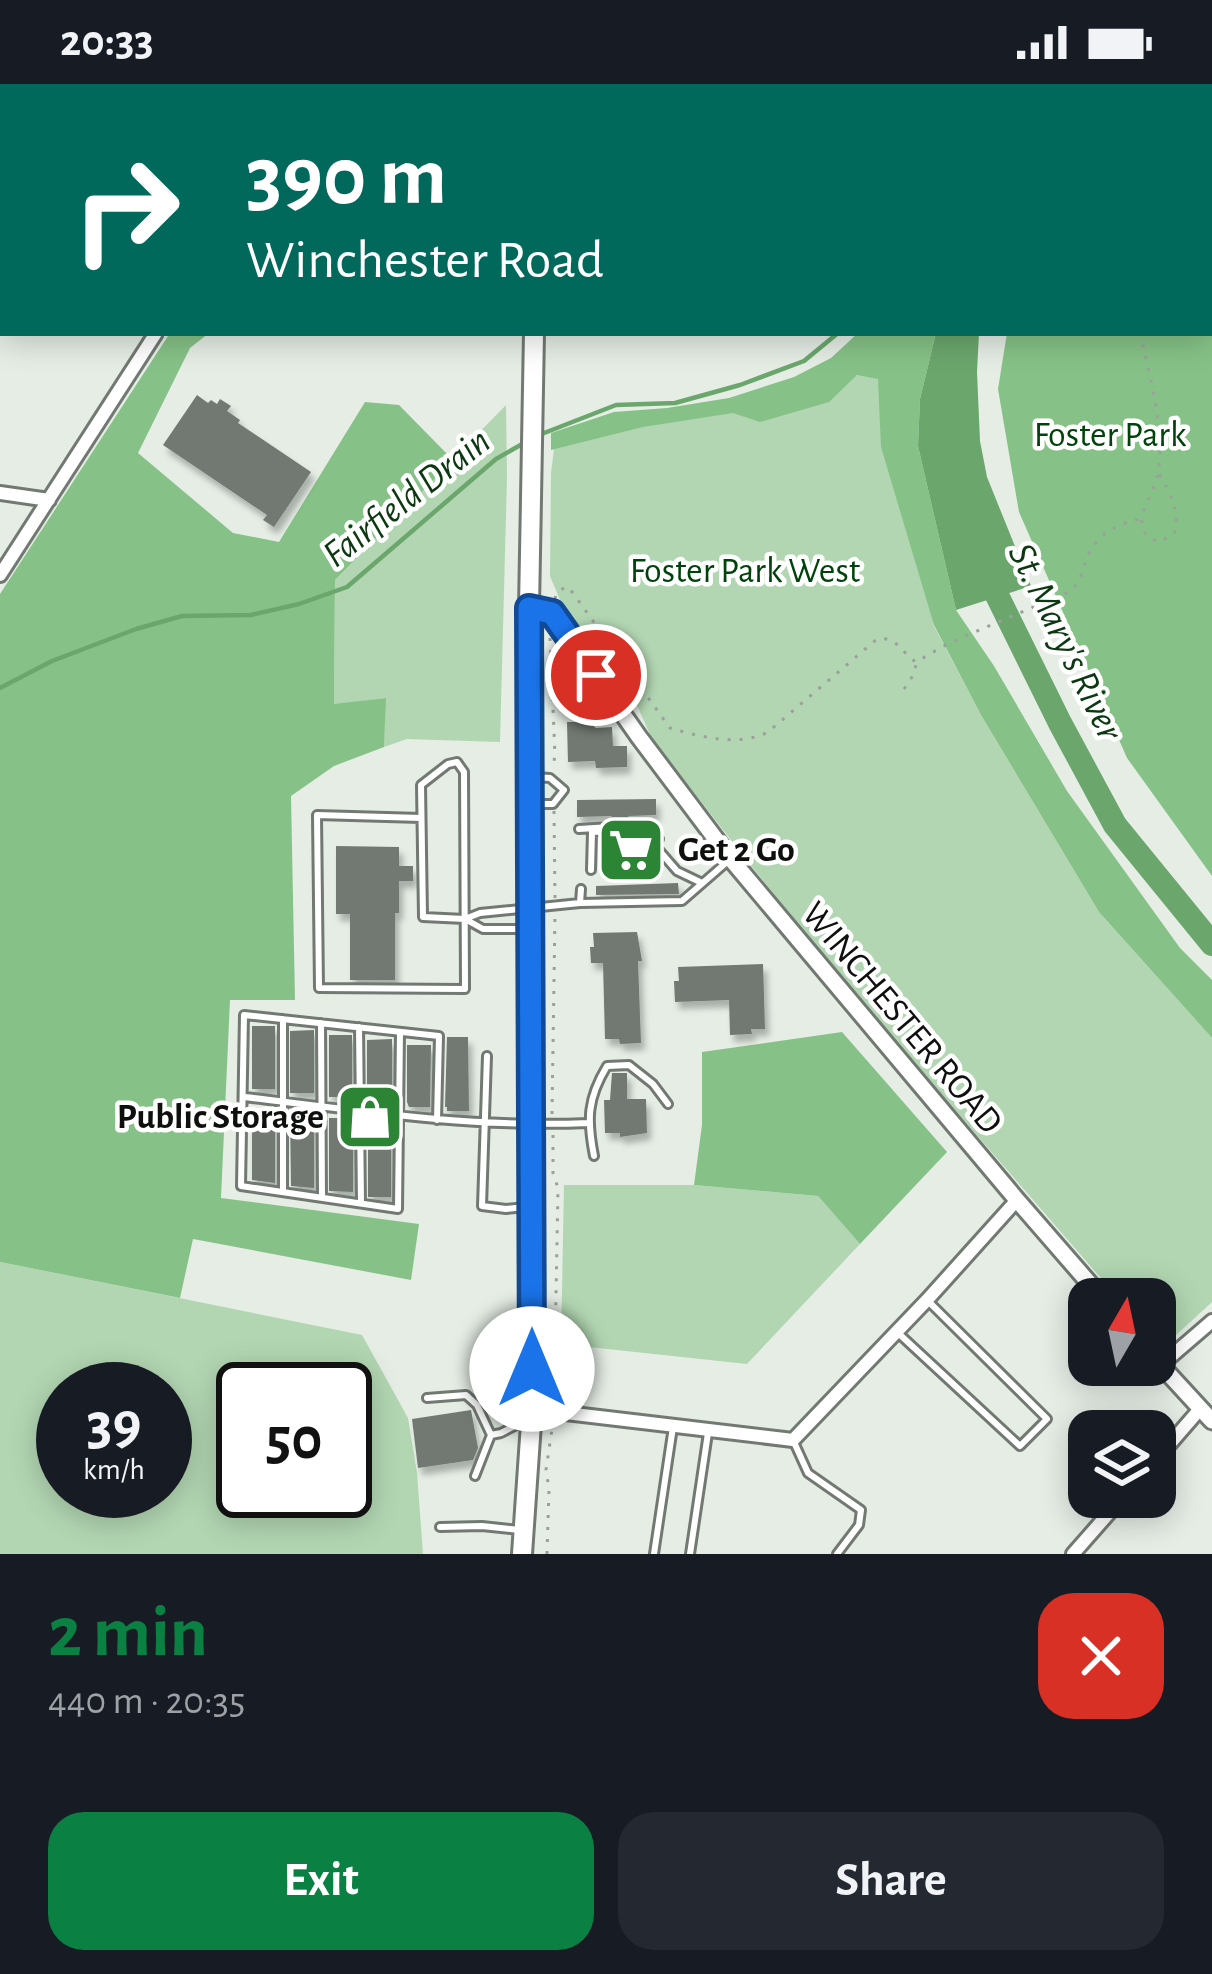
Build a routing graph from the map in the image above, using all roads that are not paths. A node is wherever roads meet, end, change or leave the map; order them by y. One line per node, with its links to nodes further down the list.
1 (154, 336): 4 (street)
2 (534, 336): 6 (main road)
3 (0, 493): 4 (street)
4 (49, 500): 5 (street)
5 (0, 575)
6 (529, 608): 7 (main road); 12 (street, WINCHESTER ROAD)
7 (540, 778): 8 (main road); 8 (lane)
8 (530, 805): 18 (main road)
9 (421, 818): 17 (lane); 17 (lane); 17 (lane)
10 (579, 829): 11 (lane)
11 (659, 839)
12 (730, 858): 14 (lane); 37 (street, WINCHESTER ROAD)
13 (591, 870): 14 (lane)
14 (703, 883): 16 (lane)
15 (581, 889): 16 (lane)
16 (580, 903): 18 (lane)
17 (465, 919): 18 (lane); 18 (lane)
18 (531, 919): 33 (main road)
19 (284, 1019): 20 (lane); 24 (lane); 25 (lane)
20 (321, 1023): 21 (lane); 27 (lane)
21 (359, 1027): 22 (lane); 28 (lane)
22 (400, 1032): 29 (lane); 30 (lane)
23 (487, 1055): 31 (lane)
24 (243, 1096): 25 (lane); 35 (lane)
25 (282, 1101): 27 (lane); 35 (lane)
26 (668, 1104): 32 (lane)
27 (321, 1106): 28 (lane); 36 (lane)
28 (361, 1111): 29 (lane); 38 (lane)
29 (399, 1115): 30 (lane); 38 (lane)
30 (437, 1120): 31 (lane)
31 (484, 1122): 33 (lane); 39 (lane)
32 (588, 1123): 33 (lane); 34 (lane)
33 (532, 1125): 39 (main road)
34 (594, 1156)
35 (283, 1192): 36 (lane)
36 (322, 1198): 38 (lane)
37 (1017, 1200): 40 (street, WINCHESTER ROAD); 41 (street)
38 (362, 1204)
39 (533, 1206): 47 (main road)
40 (1085, 1278)
41 (927, 1300): 43 (street); 43 (lane)
42 (1212, 1321): 44 (street)
43 (897, 1332): 52 (street)
44 (1176, 1348)
45 (1176, 1382): 48 (street)
46 (427, 1398): 51 (lane)
47 (532, 1413): 49 (street); 51 (lane); 57 (main road)
48 (1206, 1415): 53 (street)
49 (673, 1427): 50 (street); 59 (lane)
50 (708, 1431): 52 (street); 60 (lane)
51 (491, 1435): 54 (lane)
52 (793, 1440): 61 (lane)
53 (1176, 1442)
54 (475, 1476)
55 (1105, 1518): 62 (street)
56 (440, 1527): 57 (lane)
57 (523, 1530): 58 (main road)
58 (522, 1554)
59 (653, 1554)
60 (690, 1554)
61 (837, 1554)
62 (1073, 1554)

